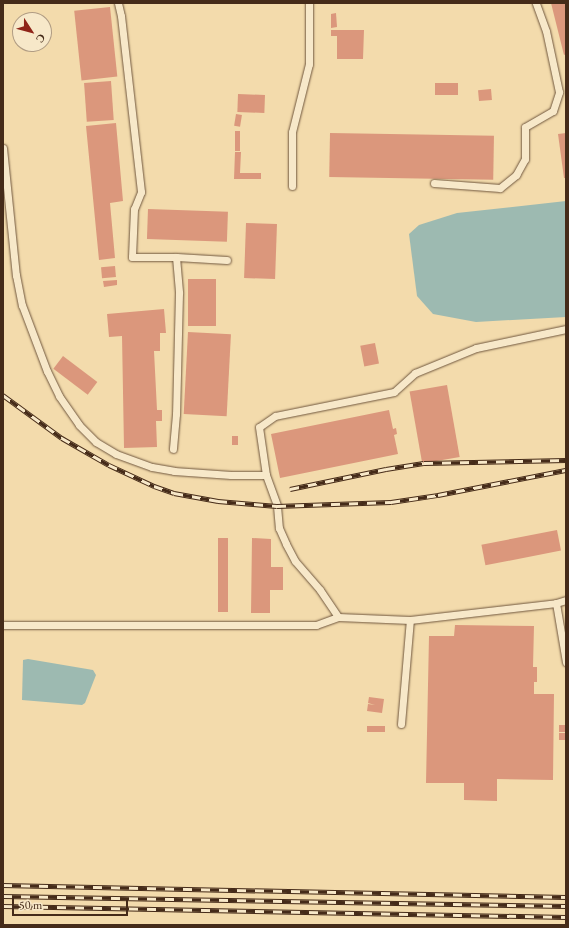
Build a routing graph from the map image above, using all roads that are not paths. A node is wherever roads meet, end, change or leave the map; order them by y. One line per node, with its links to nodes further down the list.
1 (118, 3): 7 (lane)
2 (308, 3): 6 (lane)
3 (536, 3): 5 (lane)
4 (3, 148): 11 (lane)
5 (434, 183)
6 (292, 186)
7 (176, 257): 8 (lane); 10 (lane)
8 (227, 260)
9 (566, 329): 11 (lane)
10 (173, 449)
11 (266, 474): 14 (lane)
12 (566, 600): 13 (lane)
13 (556, 603): 15 (lane); 17 (lane)
14 (338, 617): 15 (lane); 16 (lane)
15 (410, 620): 18 (lane)
16 (3, 625)
17 (566, 662)
18 (401, 724)

